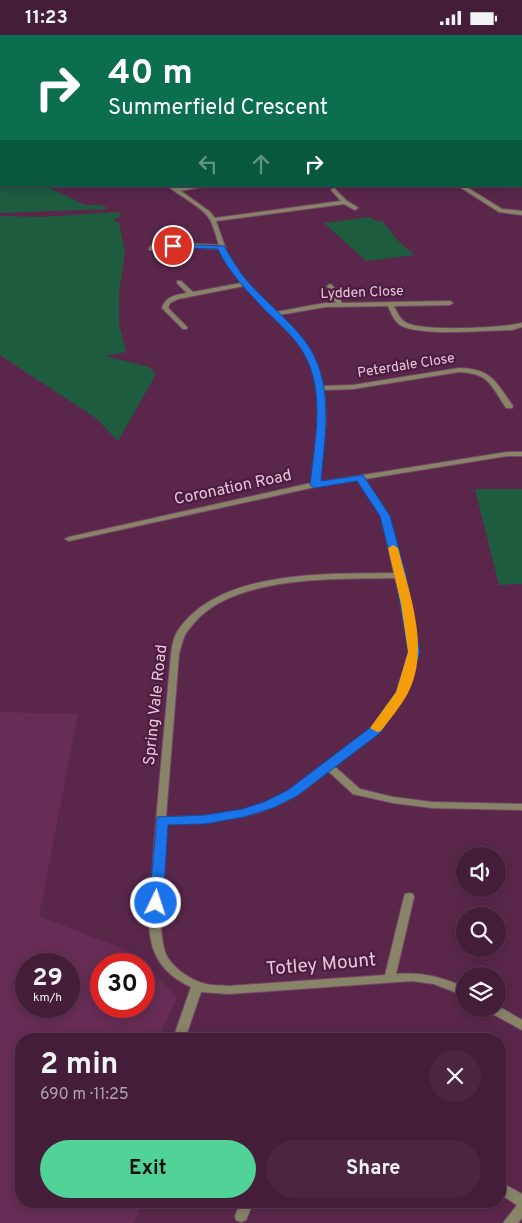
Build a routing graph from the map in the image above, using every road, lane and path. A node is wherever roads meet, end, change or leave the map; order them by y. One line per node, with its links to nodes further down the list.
1 (188, 187): 3 (street)
2 (463, 187): 7 (street)
3 (173, 188): 8 (street)
4 (334, 190): 5 (street)
5 (345, 202): 6 (street); 8 (street)
6 (354, 208)
7 (522, 213)
8 (213, 220): 9 (street)
9 (221, 247): 10 (street); 12 (street)
10 (151, 249)
11 (179, 282): 14 (street)
12 (245, 284): 14 (street); 18 (street)
13 (330, 286): 17 (street)
14 (192, 293): 20 (street)
15 (390, 303): 16 (street, Lydden Close); 17 (street, Lydden Close); 19 (street)
16 (450, 303)
17 (340, 305): 18 (street, Lydden Close)
18 (275, 314): 21 (street)
19 (522, 325)
20 (185, 328)
21 (320, 388): 22 (street, Peterdale Close); 25 (street)
22 (509, 406)
23 (522, 455): 24 (street, Coronation Road)
24 (360, 477): 25 (street, Coronation Road); 27 (street)
25 (315, 485): 26 (street, Coronation Road)
26 (69, 539)
27 (400, 575): 28 (street); 30 (street, Spring Vale Road)
28 (328, 766): 29 (street); 30 (street)
29 (522, 807)
30 (161, 821): 32 (street, Spring Vale Road)
31 (409, 897): 33 (street)
32 (180, 977): 34 (street, Totley Mount)
33 (390, 977): 34 (street, Totley Mount); 35 (street, Totley Mount)
34 (197, 987): 38 (street)
35 (456, 988)
36 (506, 1016): 37 (street)
37 (522, 1025)
38 (180, 1033)
39 (506, 1191): 40 (street)
40 (522, 1201)
41 (245, 1208): 43 (street)
42 (522, 1208): 44 (street)
43 (241, 1216)
44 (510, 1223)

